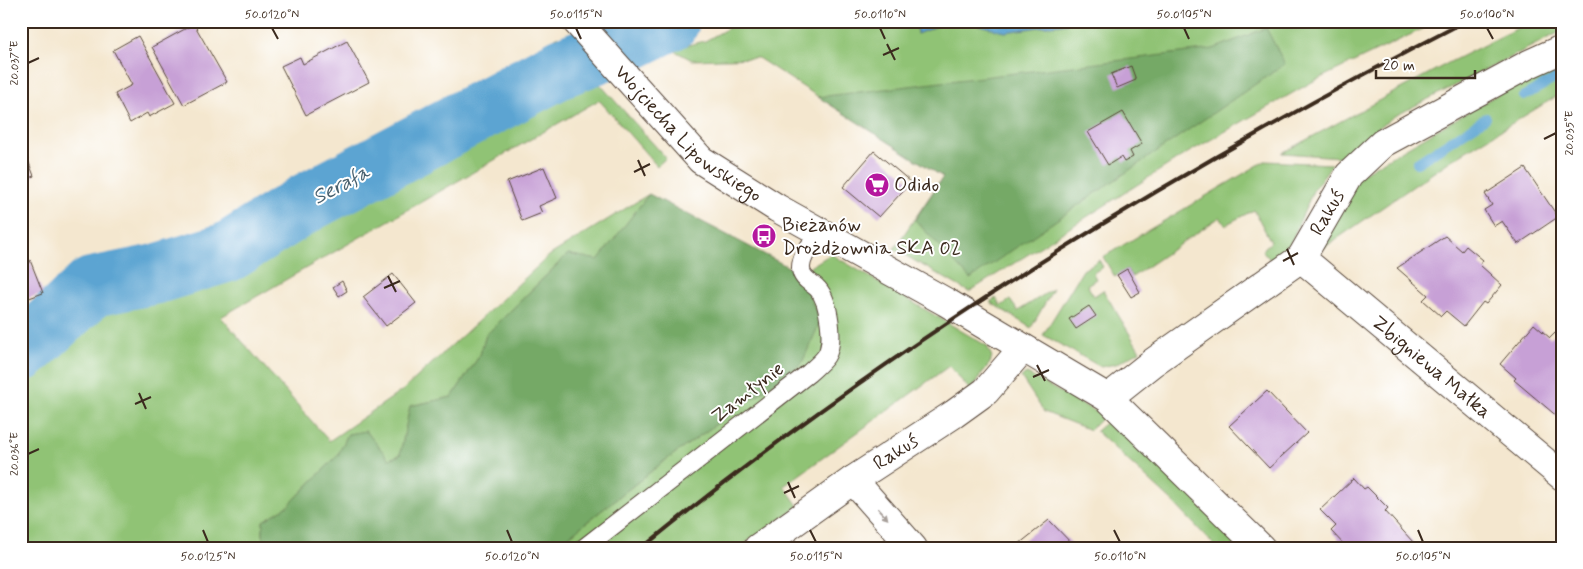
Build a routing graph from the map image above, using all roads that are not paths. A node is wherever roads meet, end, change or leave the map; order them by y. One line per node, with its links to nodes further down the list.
1 (576, 21): 3 (street, Wojciecha Lipowskiego)
2 (1562, 49): 4 (street, Rakuś)
3 (820, 232): 5 (street, Wojciecha Lipowskiego); 9 (lane, Zamłynie)
4 (1301, 258): 6 (street, Rakuś); 7 (street, Zbigniewa Małka)
5 (1023, 348): 6 (street, Wojciecha Lipowskiego); 8 (street, Rakuś)
6 (1108, 398): 12 (street, Wojciecha Lipowskiego)
7 (1562, 476)
8 (853, 480): 10 (street, Rakuś); 11 (street, one-way to 11)
9 (584, 548)
10 (758, 548)
11 (913, 548)
12 (1261, 548)

